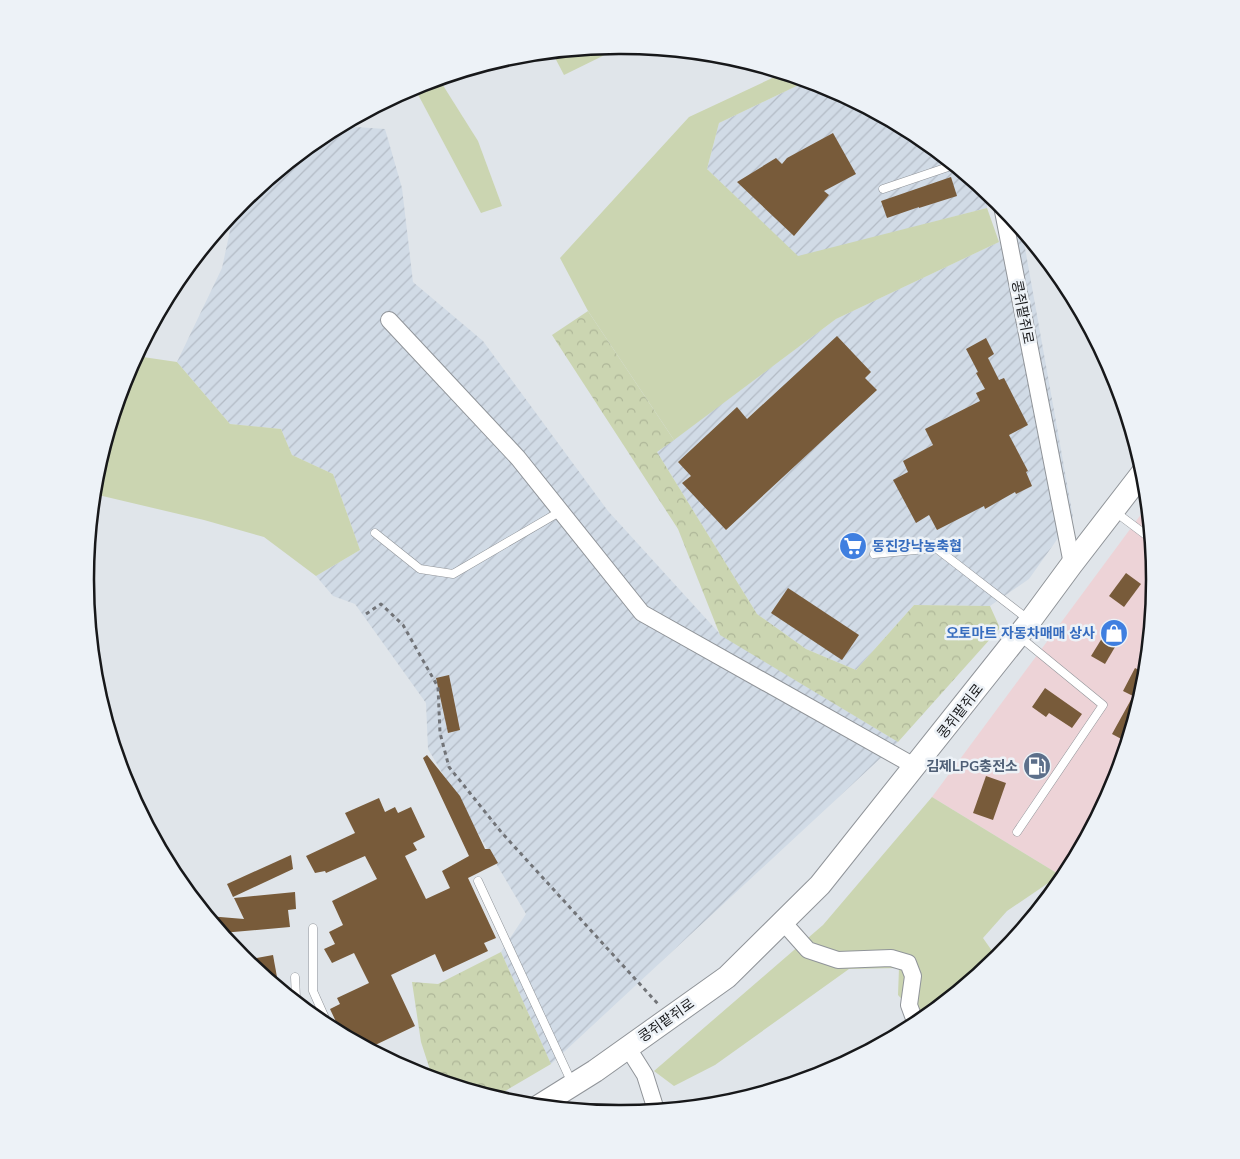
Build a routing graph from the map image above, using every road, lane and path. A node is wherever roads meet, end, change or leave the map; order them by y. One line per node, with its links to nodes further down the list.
1 (947, 167): 2 (lane)
2 (883, 188)
3 (1005, 222): 11 (street, 콩쥐팥쥐로)
4 (389, 320): 7 (street)
5 (1136, 480): 6 (main road, 콩쥐팥쥐로)
6 (1113, 510): 8 (lane); 11 (main road, 콩쥐팥쥐로)
7 (561, 511): 9 (lane); 14 (street)
8 (1144, 533)
9 (375, 534)
10 (874, 554): 13 (lane)
11 (1072, 564): 13 (main road, 콩쥐팥쥐로)
12 (366, 614): 23 (path)
13 (1024, 629): 14 (main road, 콩쥐팥쥐로); 15 (lane)
14 (916, 766): 17 (main road, 콩쥐팥쥐로)
15 (1017, 832)
16 (478, 881): 25 (lane)
17 (783, 922): 22 (street); 23 (main road, 콩쥐팥쥐로)
18 (313, 928): 21 (lane)
19 (295, 978): 20 (lane)
20 (296, 994)
21 (323, 1013)
22 (913, 1016)
23 (670, 1018): 24 (main road, 콩쥐팥쥐로)
24 (628, 1048): 25 (main road, 콩쥐팥쥐로); 27 (street)
25 (573, 1085): 26 (main road, 콩쥐팥쥐로)
26 (548, 1100)
27 (654, 1104)

